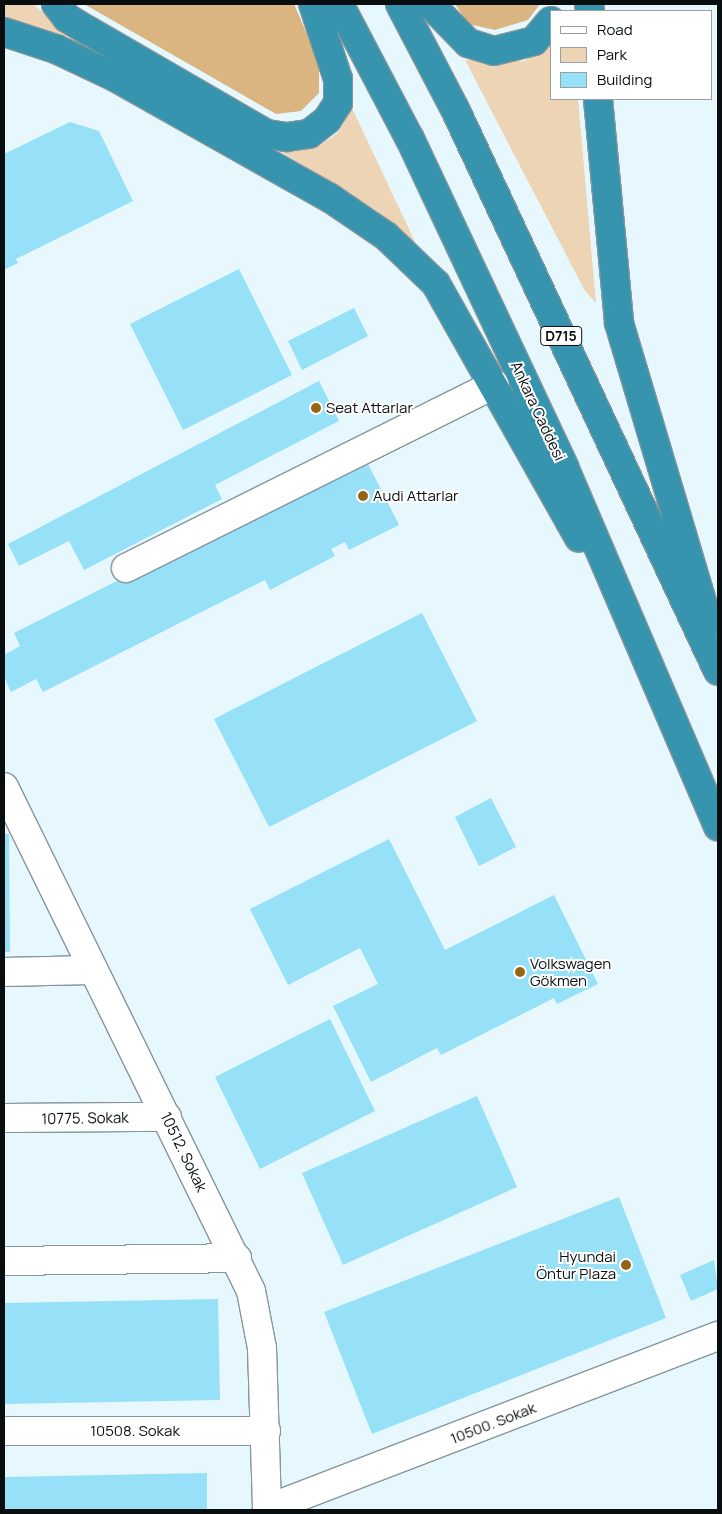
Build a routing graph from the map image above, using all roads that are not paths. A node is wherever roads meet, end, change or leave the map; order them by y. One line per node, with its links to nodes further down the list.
1 (56, 4): 2 (highway)
2 (313, 4)
3 (339, 4): 11 (highway, Ankara Caddesi)
4 (400, 4): 13 (highway, D715)
5 (430, 4): 6 (highway)
6 (550, 22)
7 (4, 32): 9 (highway)
8 (598, 100): 12 (highway)
9 (495, 384): 10 (street); 11 (highway)
10 (126, 568)
11 (618, 599): 16 (highway, Ankara Caddesi)
12 (718, 664)
13 (718, 671)
14 (4, 787): 15 (street, 10512. Sokak)
15 (9, 817): 17 (street, 10512. Sokak)
16 (718, 826)
17 (91, 970): 18 (street); 19 (street, 10512. Sokak)
18 (4, 972)
19 (166, 1117): 20 (street, 10775. Sokak); 21 (street, 10512. Sokak)
20 (4, 1118)
21 (236, 1258): 22 (street); 25 (street, 10512. Sokak)
22 (4, 1261)
23 (718, 1336): 26 (street, 10500. Sokak)
24 (4, 1431): 25 (street, 10508. Sokak)
25 (266, 1431): 26 (street, 10512. Sokak)
26 (267, 1510)

